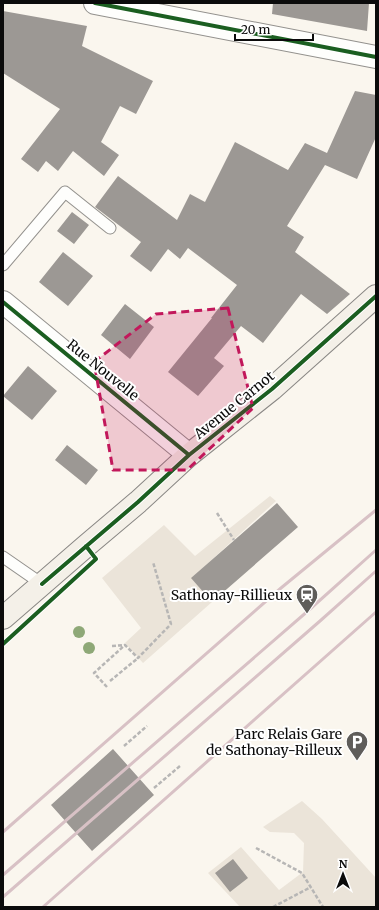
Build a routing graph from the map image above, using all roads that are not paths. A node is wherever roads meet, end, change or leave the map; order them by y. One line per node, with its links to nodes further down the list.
1 (95, 3): 2 (street)
2 (376, 57)
3 (110, 228): 4 (lane)
4 (3, 265)
5 (376, 296): 7 (street, Avenue Carnot)
6 (3, 302): 7 (street, Rue Nouvelle)
7 (190, 455): 9 (street, Avenue Carnot)
8 (3, 557): 9 (lane)
9 (42, 584): 10 (street, Avenue Carnot)
10 (3, 618)

